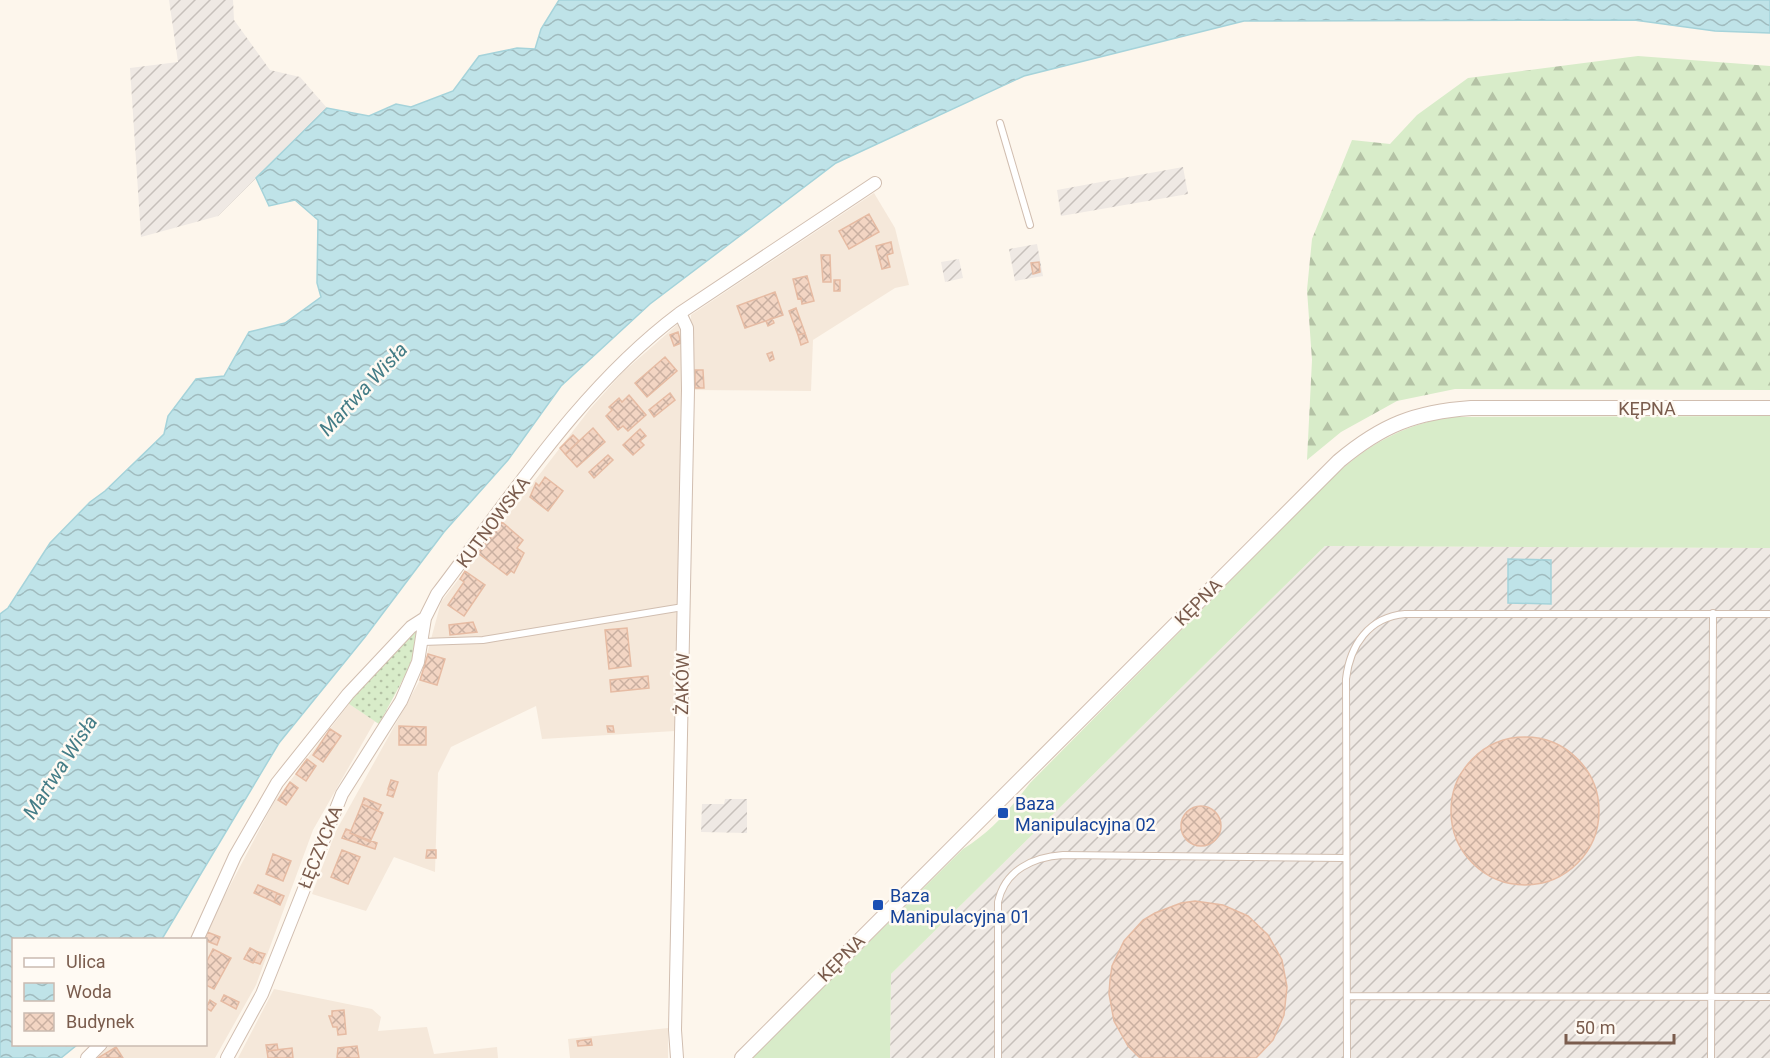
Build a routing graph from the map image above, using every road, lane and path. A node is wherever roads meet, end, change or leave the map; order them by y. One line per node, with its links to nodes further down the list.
1 (1000, 123): 3 (lane)
2 (875, 183): 4 (street, KUTNOWSKA)
3 (1030, 225)
4 (680, 312): 6 (street, ŻAKÓW); 9 (street, KUTNOWSKA)
5 (1770, 408): 20 (street, KĘPNA)
6 (683, 607): 10 (lane); 19 (street, ŻAKÓW)
7 (1713, 614): 8 (lane); 11 (lane); 14 (lane)
8 (1770, 614)
9 (425, 618): 10 (street, ŁĘCZYCKA); 12 (street, KUTNOWSKA)
10 (422, 642): 18 (street, ŁĘCZYCKA)
11 (1345, 858): 13 (lane); 21 (lane)
12 (197, 938)
13 (1347, 996): 14 (lane); 22 (lane)
14 (1711, 997): 15 (lane); 23 (lane)
15 (1770, 997)
16 (99, 1046): 17 (street)
17 (87, 1058)
18 (227, 1058)
19 (676, 1058)
20 (742, 1058)
21 (998, 1058)
22 (1347, 1058)
23 (1711, 1058)

